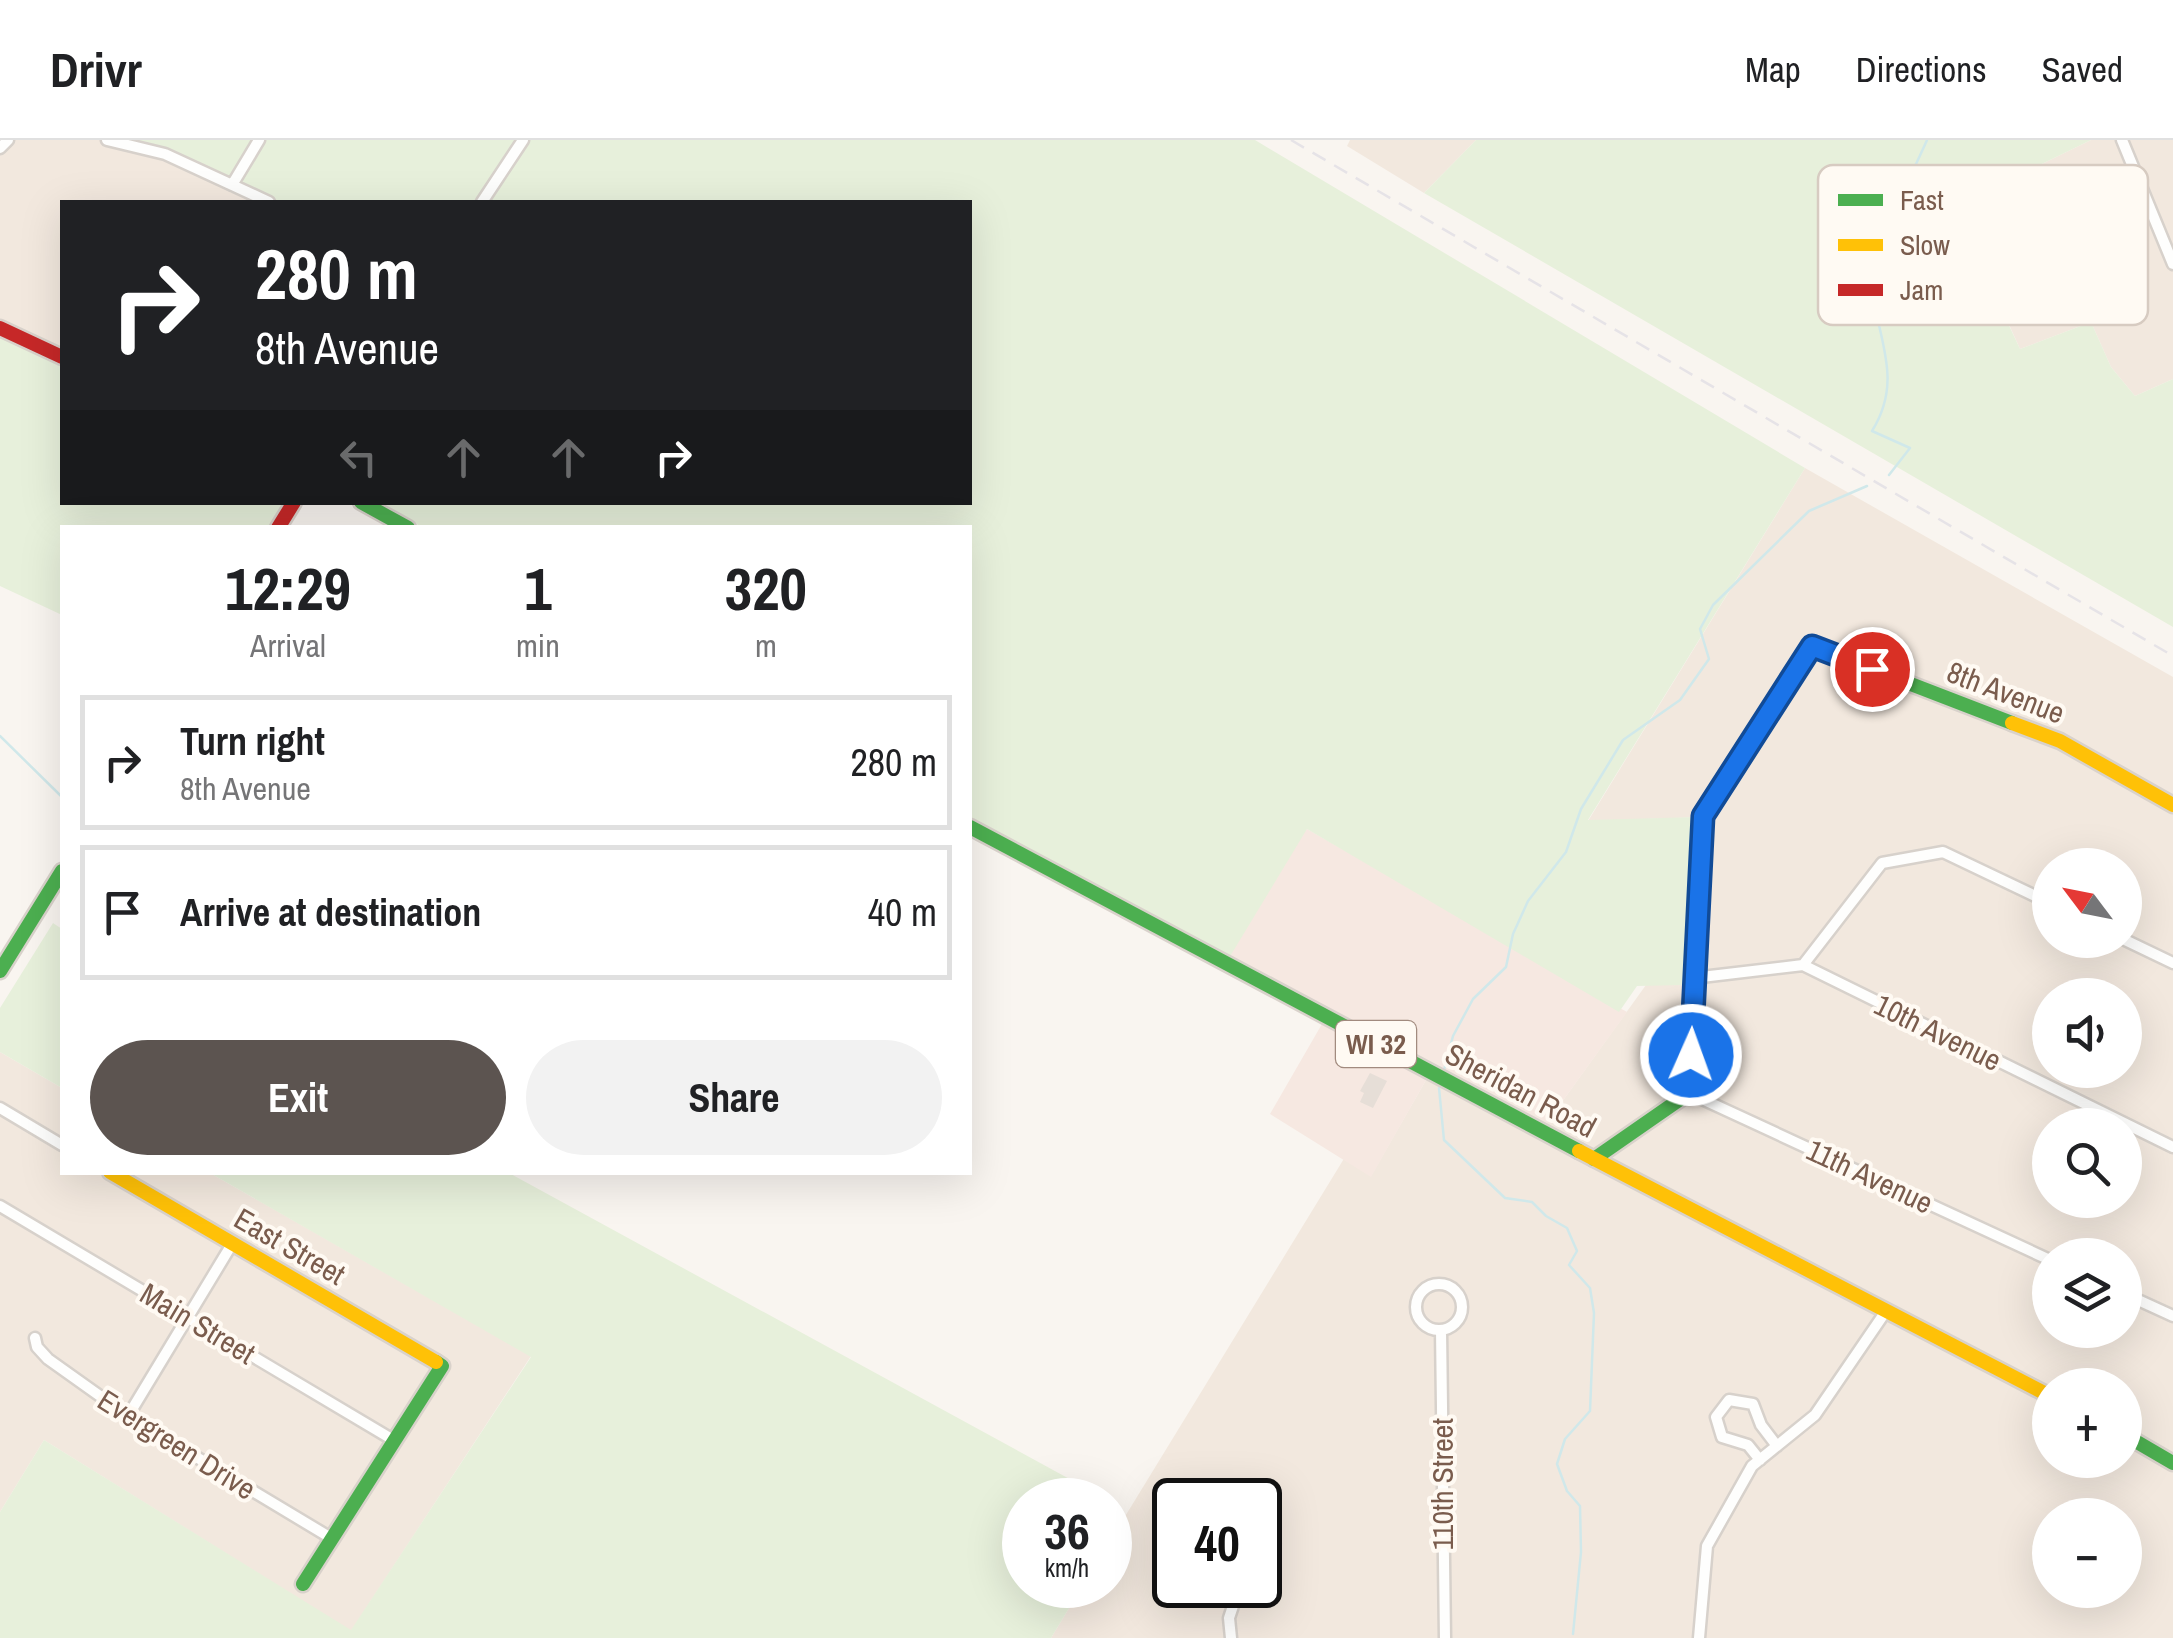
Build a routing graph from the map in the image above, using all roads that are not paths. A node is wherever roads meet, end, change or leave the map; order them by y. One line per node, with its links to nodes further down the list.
1 (8, 140): 6 (street)
2 (108, 140): 8 (street)
3 (258, 140): 8 (street)
4 (523, 140): 10 (street)
5 (2122, 140): 7 (street)
6 (0, 148)
7 (2132, 165)
8 (232, 185): 9 (street)
9 (265, 200)
10 (483, 200)
11 (2148, 203): 12 (street)
12 (2173, 264)
13 (0, 328): 14 (street)
14 (60, 357)
15 (367, 505): 16 (street)
16 (403, 525)
17 (2173, 805): 25 (street, 8th Avenue)
18 (972, 828): 30 (street, Sheridan Road / WI 32)
19 (60, 874): 24 (street)
20 (2032, 895): 23 (street)
21 (2142, 948): 22 (street)
22 (2173, 963)
23 (1803, 966): 25 (street); 29 (street, 10th Avenue)
24 (0, 971)
25 (1693, 978): 26 (street)
26 (1689, 1093): 30 (street); 34 (street, 11th Avenue)
27 (0, 1108): 28 (street)
28 (60, 1144)
29 (2173, 1147)
30 (1594, 1159): 36 (street, Sheridan Road / WI 32)
31 (115, 1175): 33 (street, East Street)
32 (0, 1206): 38 (street, Main Street)
33 (232, 1244): 38 (street); 43 (street, East Street)
34 (2032, 1252)
35 (2142, 1302): 37 (street)
36 (1886, 1311): 41 (street, Sheridan Road / WI 32); 45 (street)
37 (2173, 1316)
38 (188, 1317): 42 (street); 43 (street, Main Street)
39 (1441, 1330): 39 (street, 110th Street); 52 (street, 110th Street)
40 (35, 1338): 42 (street, Evergreen Drive)
41 (2032, 1387)
42 (128, 1416): 48 (street, Evergreen Drive)
43 (394, 1441): 48 (street)
44 (2142, 1445): 47 (street)
45 (1777, 1446): 46 (street); 46 (street)
46 (1760, 1460): 53 (street)
47 (2173, 1463)
48 (331, 1538): 49 (street)
49 (303, 1584)
50 (1233, 1608): 51 (street)
51 (1232, 1638)
52 (1444, 1638)
53 (1699, 1638)

